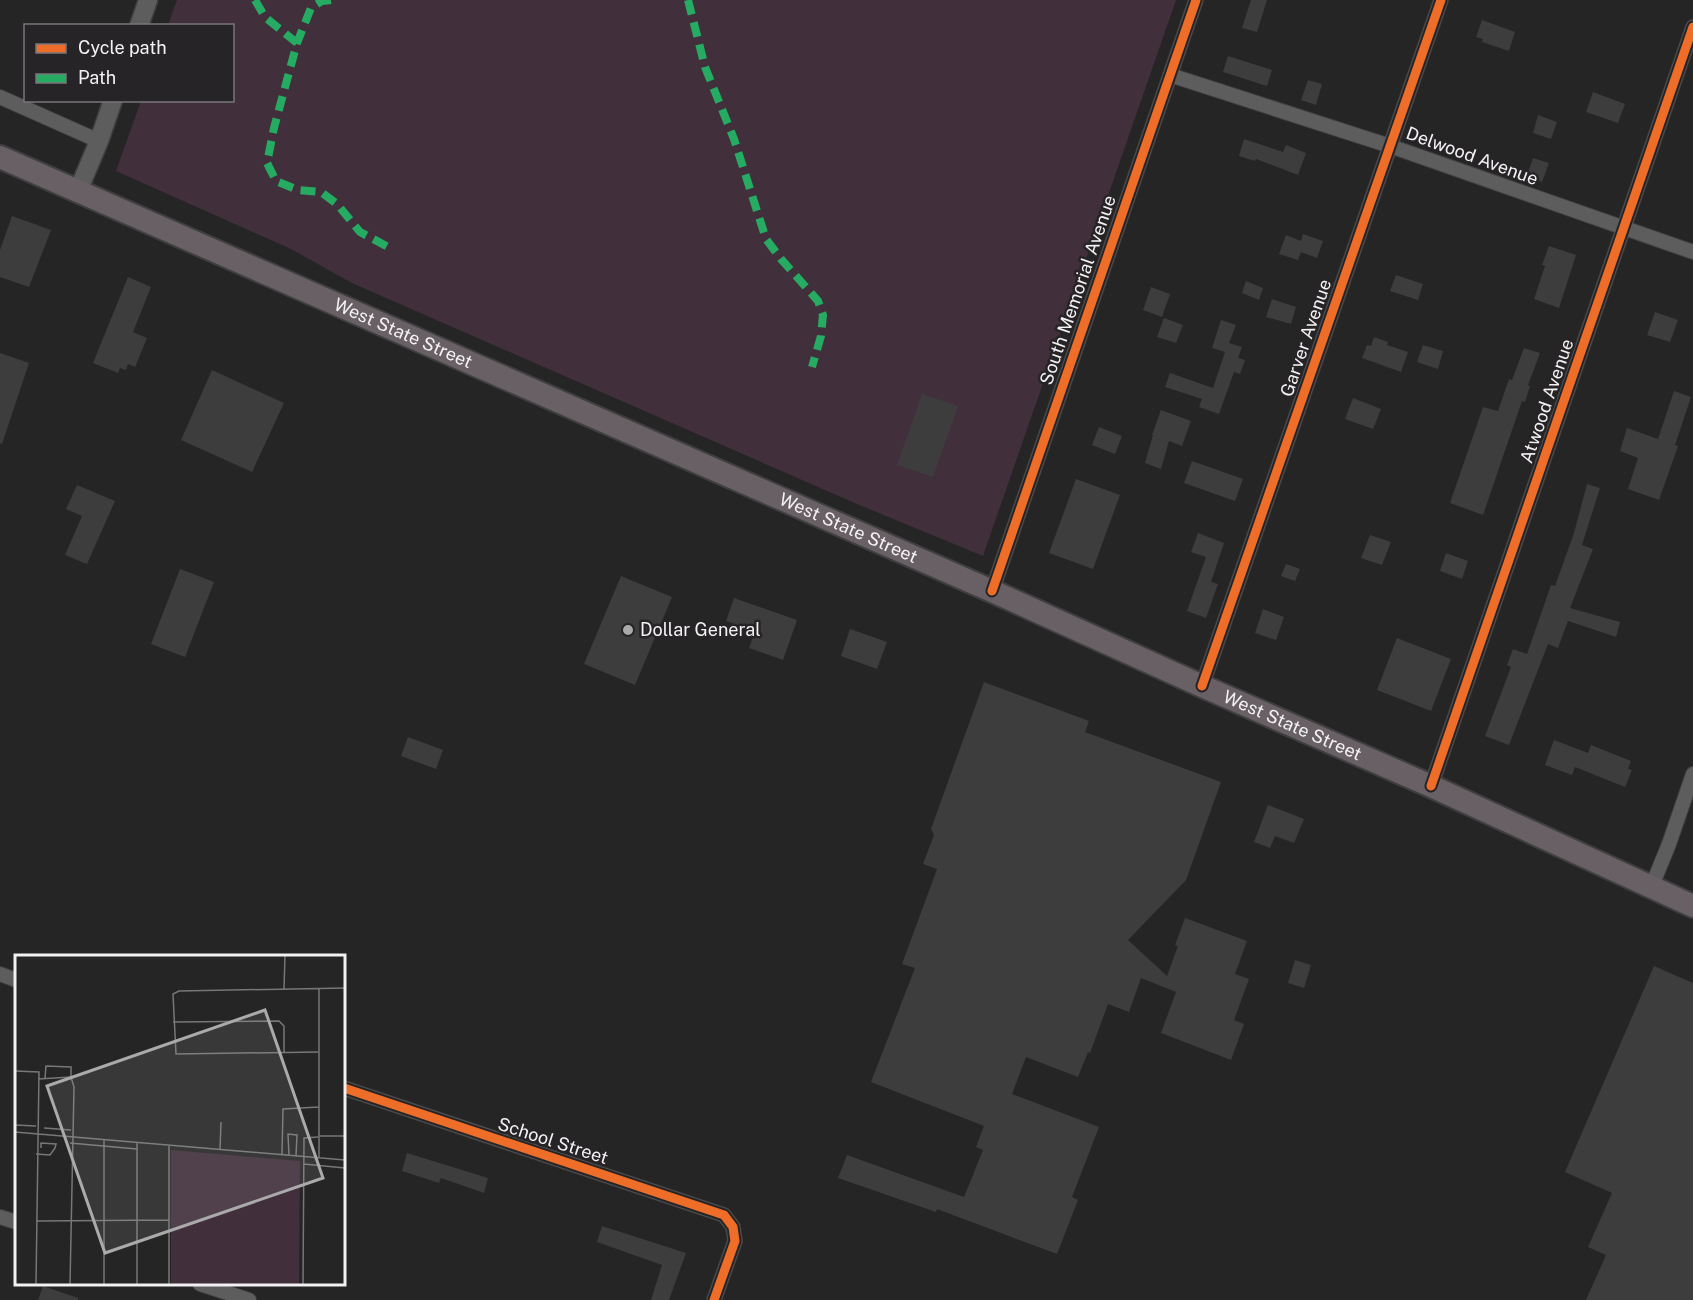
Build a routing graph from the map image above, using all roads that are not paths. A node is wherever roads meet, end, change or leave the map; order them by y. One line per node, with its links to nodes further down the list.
1 (148, 0): 4 (street)
2 (1196, 0): 6 (street, South Memorial Avenue)
3 (1441, 0): 10 (street, Garver Avenue)
4 (140, 24)
5 (1693, 27): 13 (street, Atwood Avenue)
6 (1170, 75): 10 (street, Delwood Avenue); 15 (street, South Memorial Avenue)
7 (0, 97): 9 (street)
8 (112, 102): 9 (street)
9 (99, 141): 12 (street)
10 (1390, 146): 13 (street, Delwood Avenue); 16 (street, Garver Avenue)
11 (0, 157): 12 (main road, West State Street)
12 (78, 191): 15 (main road, West State Street)
13 (1624, 229): 14 (street, Delwood Avenue); 18 (street, Atwood Avenue)
14 (1693, 252)
15 (992, 591): 16 (main road, West State Street)
16 (1202, 686): 18 (main road, West State Street)
17 (1693, 774): 19 (street)
18 (1431, 786): 19 (main road, West State Street)
19 (1651, 888): 20 (main road, West State Street)
20 (1693, 906)
21 (0, 974): 22 (street)
22 (15, 980)
23 (345, 1088): 28 (street, School Street)
24 (0, 1217): 25 (street)
25 (15, 1222)
26 (203, 1285): 27 (street)
27 (249, 1300)
28 (714, 1300)

